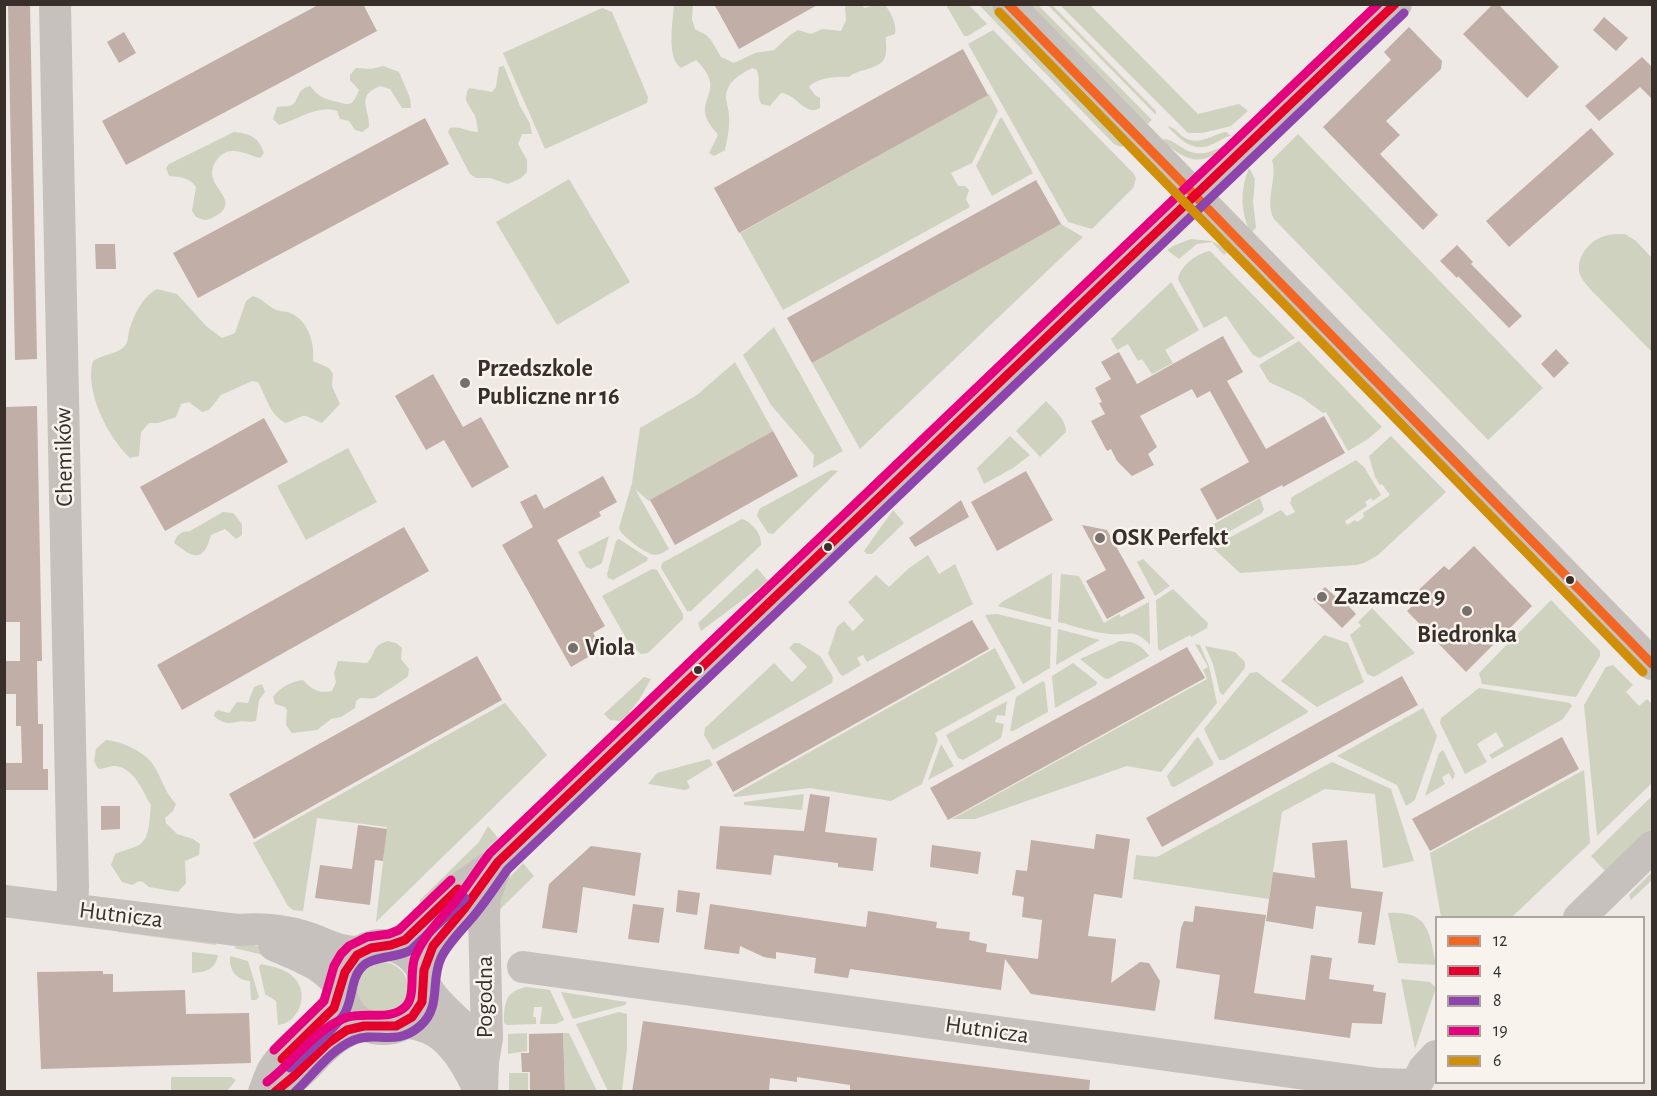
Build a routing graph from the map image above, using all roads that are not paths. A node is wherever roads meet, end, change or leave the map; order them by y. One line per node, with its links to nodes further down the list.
1 (55, 4): 9 (street, Chemików)
2 (1008, 4): 4 (street)
3 (1396, 4): 4 (street)
4 (1196, 197): 5 (street); 7 (street)
5 (1653, 664)
6 (1653, 847): 10 (street)
7 (498, 862): 12 (street); 15 (street); 20 (street, Pogodna)
8 (4, 901): 9 (street, Hutnicza)
9 (72, 909): 11 (street, Hutnicza)
10 (1581, 916)
11 (237, 930): 13 (street, Hutnicza); 16 (street, Hutnicza)
12 (392, 946): 13 (street); 15 (street)
13 (360, 952): 16 (street)
14 (523, 967): 21 (street, Hutnicza)
15 (424, 980): 17 (street); 20 (street, Pogodna)
16 (341, 989): 18 (street); 22 (street)
17 (404, 1023): 18 (street); 20 (street, Pogodna)
18 (367, 1025): 23 (street)
19 (1435, 1058): 21 (street, Hutnicza)
20 (482, 1082)
21 (1416, 1088)
22 (264, 1092)
23 (274, 1092)

